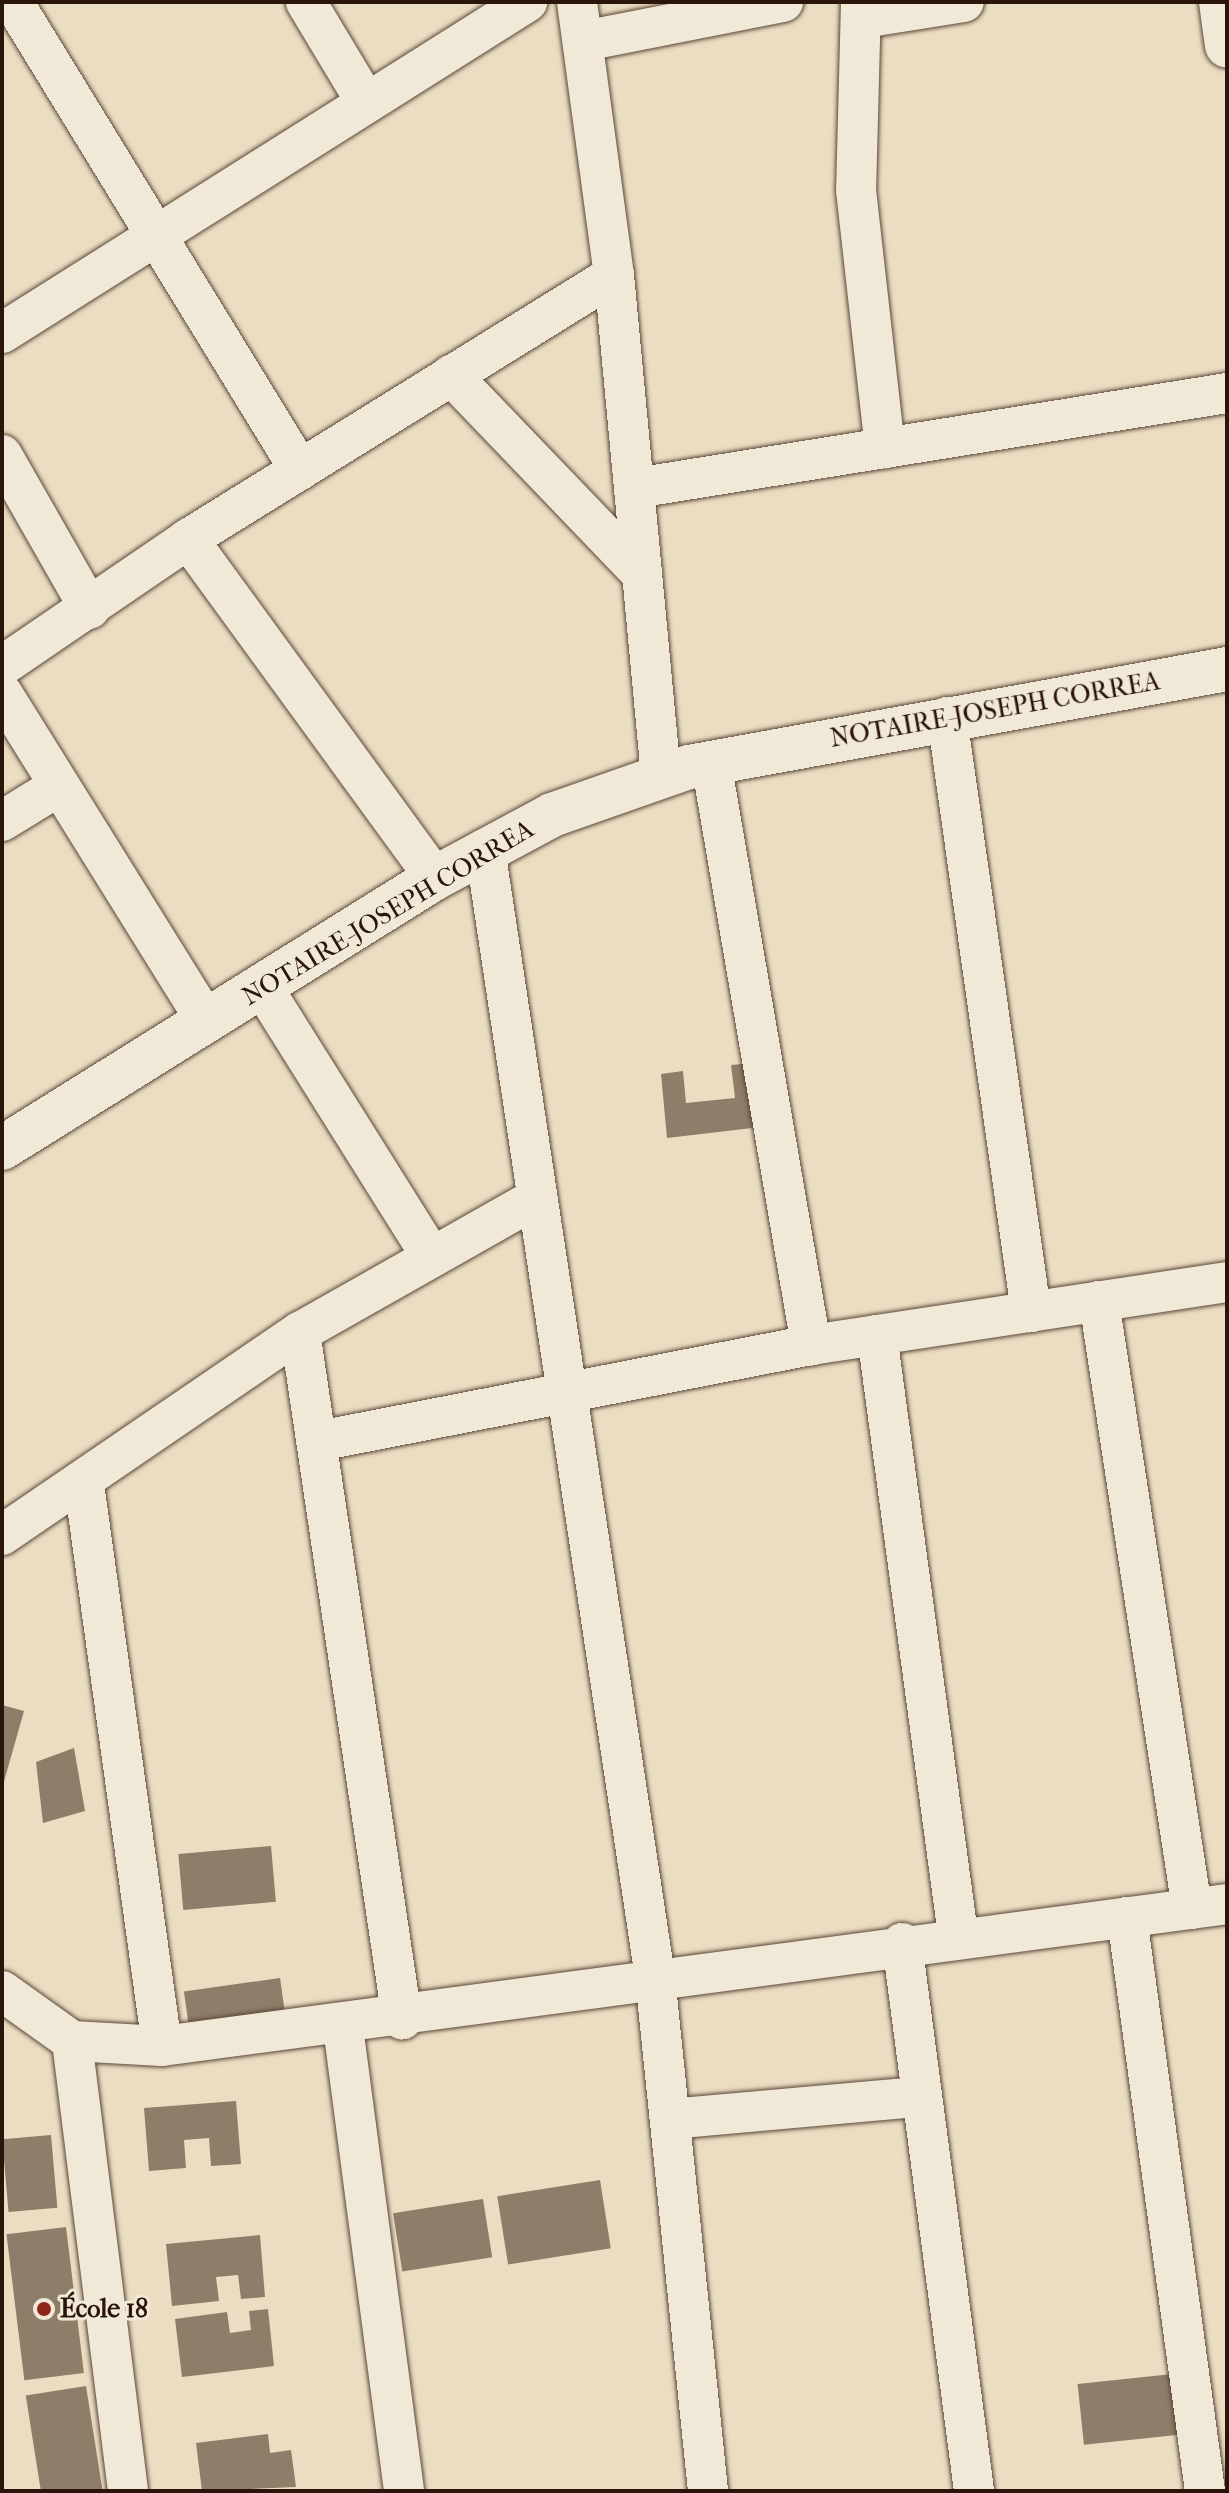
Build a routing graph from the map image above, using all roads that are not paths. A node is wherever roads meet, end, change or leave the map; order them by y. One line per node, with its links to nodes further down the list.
1 (306, 2): 11 (street)
2 (527, 2): 11 (street)
3 (577, 2): 9 (street)
4 (783, 2): 9 (street)
5 (964, 2): 7 (street)
6 (1221, 2): 10 (street)
7 (862, 10): 17 (street)
8 (14, 22): 12 (street)
9 (584, 41): 13 (street)
10 (1227, 46)
11 (366, 102): 12 (street)
12 (157, 236): 14 (street); 19 (street)
13 (614, 275): 15 (street); 20 (street)
14 (2, 333)
15 (451, 375): 19 (street); 22 (street)
16 (1227, 393): 17 (street)
17 (885, 448): 20 (street)
18 (2, 455): 23 (street)
19 (300, 470): 21 (street)
20 (636, 488): 22 (street)
21 (188, 539): 23 (street); 33 (street)
22 (642, 574): 29 (street)
23 (90, 609): 24 (street)
24 (2, 666)
25 (1227, 669): 27 (street, NOTAIRE-JOSEPH CORREA)
26 (2, 693): 30 (street)
27 (947, 717): 28 (street, NOTAIRE-JOSEPH CORREA); 41 (street)
28 (711, 762): 29 (street, NOTAIRE-JOSEPH CORREA); 44 (street)
29 (661, 776): 32 (street, NOTAIRE-JOSEPH CORREA)
30 (59, 786): 31 (street); 35 (street)
31 (2, 821)
32 (485, 849): 33 (street, NOTAIRE-JOSEPH CORREA); 37 (street)
33 (435, 878): 34 (street, NOTAIRE-JOSEPH CORREA)
34 (263, 988): 35 (street, NOTAIRE-JOSEPH CORREA); 38 (street)
35 (207, 1022): 36 (street, NOTAIRE-JOSEPH CORREA)
36 (2, 1148)
37 (533, 1200): 38 (street); 45 (street)
38 (431, 1256): 42 (street)
39 (1227, 1282): 40 (street)
40 (1099, 1301): 41 (street); 49 (street)
41 (1031, 1312): 43 (street)
42 (300, 1332): 46 (street); 47 (street)
43 (877, 1335): 44 (street); 51 (street)
44 (811, 1345): 45 (street)
45 (567, 1393): 46 (street); 53 (street)
46 (319, 1441): 55 (street)
47 (84, 1484): 48 (street); 58 (street)
48 (2, 1535)
49 (1209, 1906): 50 (street)
50 (1127, 1917): 51 (street); 65 (street)
51 (958, 1935): 52 (street)
52 (902, 1943): 53 (street); 59 (street)
53 (655, 1977): 55 (street); 60 (street)
54 (2, 1991): 57 (street)
55 (402, 2019): 56 (street)
56 (343, 2027): 58 (street); 62 (street)
57 (72, 2041): 58 (street); 61 (street)
58 (162, 2046)
59 (918, 2097): 60 (street); 64 (street)
60 (670, 2119): 63 (street)
61 (128, 2491)
62 (404, 2491)
63 (708, 2491)
64 (974, 2491)
65 (1205, 2491)

